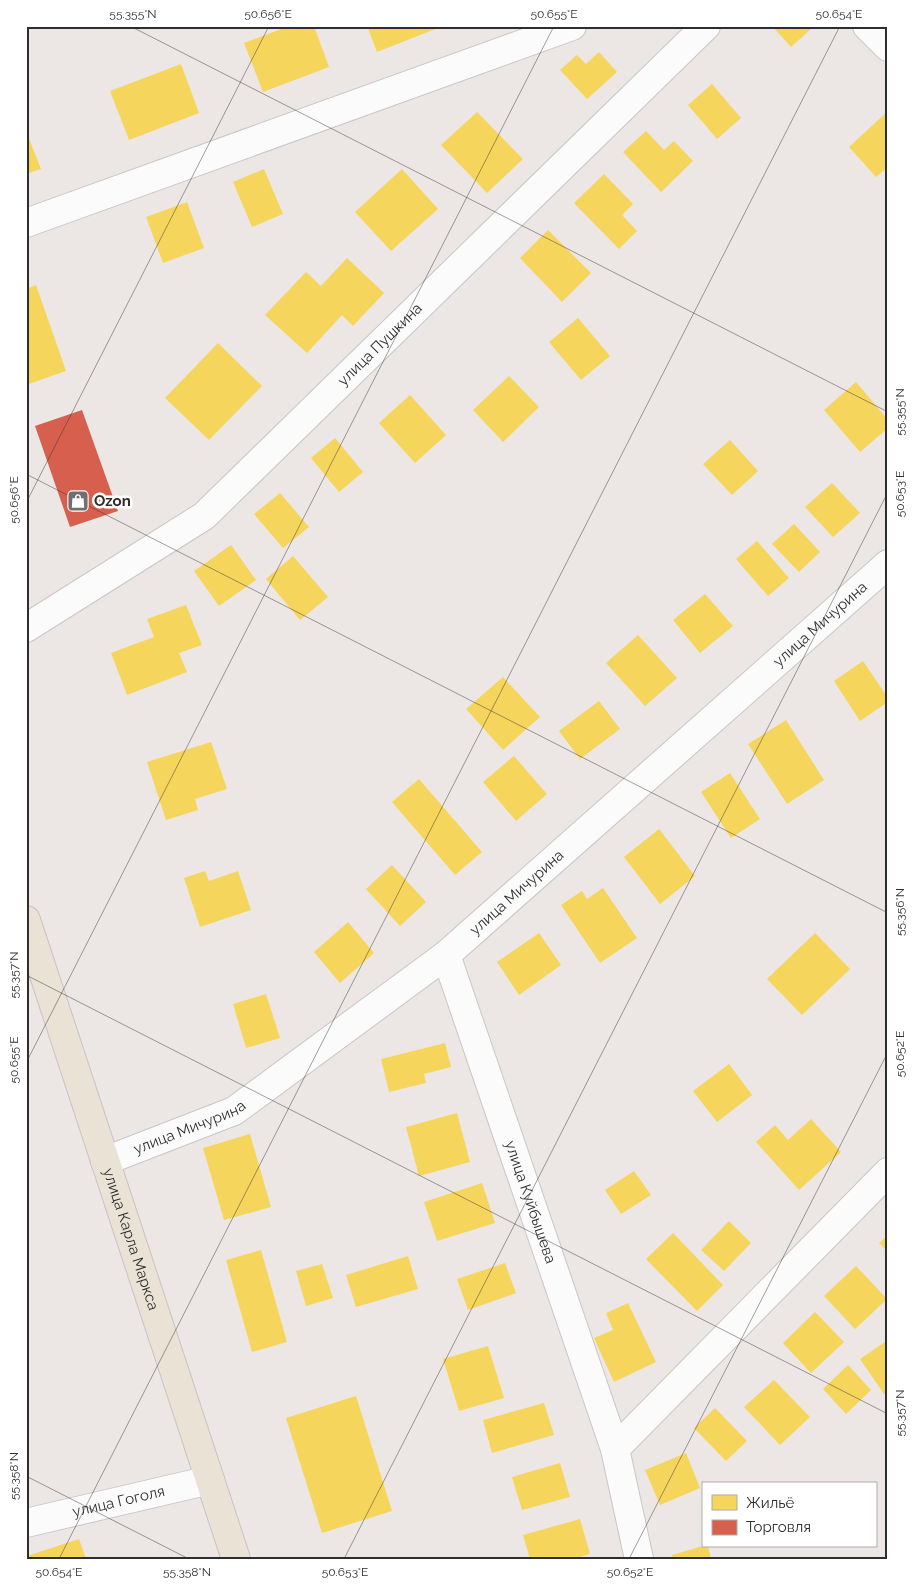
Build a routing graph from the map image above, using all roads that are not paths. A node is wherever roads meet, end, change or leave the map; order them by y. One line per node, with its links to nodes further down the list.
1 (572, 26): 5 (street)
2 (706, 26): 7 (street, улица Пушкина)
3 (867, 26): 4 (street)
4 (888, 47)
5 (26, 223)
6 (888, 564): 9 (street, улица Мичурина)
7 (26, 628)
8 (28, 929): 10 (main road, улица Карла Маркса)
9 (446, 955): 10 (street, улица Мичурина); 12 (street, улица Куйбышева)
10 (105, 1161): 13 (main road, улица Карла Маркса)
11 (888, 1172): 12 (street)
12 (615, 1448): 16 (street, улица Куйбышева)
13 (210, 1480): 14 (street, улица Гоголя); 15 (main road, улица Карла Маркса)
14 (26, 1523)
15 (236, 1559)
16 (639, 1559)

